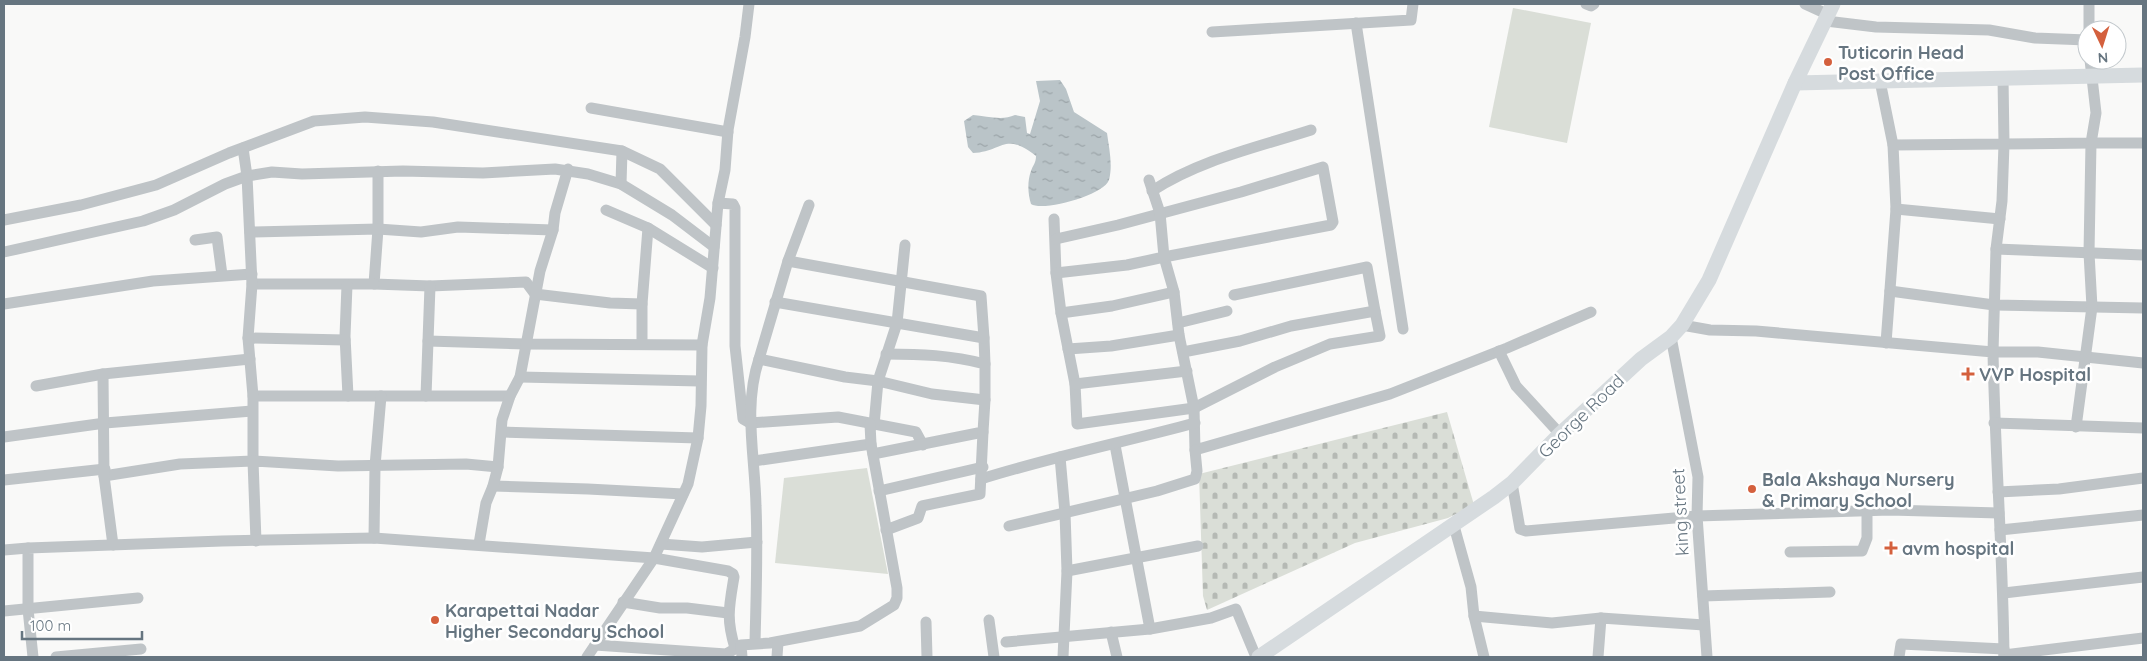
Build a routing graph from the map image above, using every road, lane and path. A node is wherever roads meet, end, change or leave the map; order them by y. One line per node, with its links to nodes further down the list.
1 (749, 4): 20 (street)
2 (1412, 4): 9 (street)
3 (1586, 4): 4 (street)
4 (1594, 4)
5 (1805, 4): 7 (street)
6 (2089, 4): 8 (street)
7 (1830, 13): 11 (street); 17 (main road, George Road)
8 (2089, 20)
9 (1356, 23): 10 (street); 79 (street)
10 (1212, 32)
11 (2077, 40)
12 (2091, 70): 15 (street)
13 (2143, 75): 15 (main road)
14 (2003, 77): 15 (main road); 16 (main road); 23 (street)
15 (2092, 77): 22 (street)
16 (1880, 81): 17 (main road); 24 (street)
17 (1795, 83): 78 (main road, George Road)
18 (590, 108): 20 (street)
19 (1311, 130): 35 (street)
20 (728, 132): 31 (street)
21 (2143, 142): 22 (street)
22 (2091, 143): 23 (street); 50 (street)
23 (2004, 144): 24 (street); 37 (street)
24 (1893, 145): 33 (street)
25 (243, 148): 26 (street); 29 (street); 38 (street)
26 (622, 151): 30 (street); 39 (street)
27 (568, 169): 28 (street); 30 (street); 42 (street)
28 (378, 171): 29 (street); 41 (street)
29 (247, 176): 43 (street); 49 (street)
30 (621, 184): 47 (street)
31 (718, 202): 39 (street); 117 (street)
32 (809, 205): 53 (street)
33 (1896, 209): 37 (street); 62 (street)
34 (606, 210): 40 (street)
35 (1160, 212): 44 (street); 52 (street); 52 (street)
36 (1054, 219): 44 (street)
37 (2000, 219): 48 (street)
38 (4, 220)
39 (716, 225): 47 (street)
40 (648, 228): 54 (street); 68 (street)
41 (378, 229): 42 (street); 43 (street); 59 (street)
42 (553, 230): 64 (street)
43 (250, 232): 57 (street)
44 (1056, 239): 55 (street)
45 (196, 240): 56 (street)
46 (905, 245): 58 (street)
47 (714, 247): 54 (street)
48 (1996, 249): 50 (street); 69 (street)
49 (4, 252)
50 (2089, 253): 51 (street); 70 (street)
51 (2143, 255)
52 (1164, 257): 55 (street); 63 (street)
53 (788, 261): 58 (street); 66 (street)
54 (713, 268): 89 (street)
55 (1056, 273): 75 (street)
56 (222, 275): 57 (street); 67 (street)
57 (252, 279): 60 (street); 82 (street)
58 (900, 282): 76 (street); 83 (street)
59 (374, 284): 60 (street); 61 (street)
60 (347, 285): 84 (street)
61 (430, 286): 64 (street); 85 (street)
62 (1890, 291): 69 (street); 86 (street)
63 (1174, 292): 75 (street); 77 (street)
64 (535, 294): 68 (street); 87 (street)
65 (1234, 295): 73 (street)
66 (776, 302): 76 (street); 97 (street)
67 (4, 304)
68 (642, 304): 88 (street)
69 (1994, 304): 70 (street); 93 (street)
70 (2092, 307): 71 (street); 95 (street)
71 (2143, 308)
72 (1227, 311): 77 (street)
73 (1375, 312): 92 (street); 113 (street)
74 (1591, 312): 91 (street)
75 (1061, 313): 90 (street)
76 (897, 323): 83 (street); 94 (street)
77 (1178, 323): 80 (street)
78 (1682, 325): 81 (main road, George Road); 86 (street)
79 (1403, 329)
80 (1180, 335): 90 (street); 92 (street)
81 (1671, 337): 124 (main road, George Road); 151 (street, king street)
82 (248, 338): 84 (street); 96 (street)
83 (984, 338): 99 (street)
84 (345, 340): 108 (street)
85 (428, 341): 87 (street); 110 (street)
86 (1886, 343): 93 (street)
87 (525, 344): 88 (street); 102 (street)
88 (642, 344): 89 (street)
89 (702, 345): 103 (street)
90 (1068, 348): 105 (street)
91 (1499, 351): 124 (street); 130 (street)
92 (1183, 352): 100 (street)
93 (1993, 352): 95 (street); 118 (street)
94 (886, 354): 99 (street); 104 (street)
95 (2085, 357): 98 (street); 120 (street)
96 (250, 359): 101 (street); 107 (street)
97 (759, 359): 104 (street); 117 (street)
98 (2143, 363)
99 (985, 364): 112 (street)
100 (1187, 371): 105 (street); 113 (street)
101 (103, 374): 106 (street); 116 (street)
102 (520, 377): 103 (street); 111 (street)
103 (700, 381): 126 (street)
104 (878, 381): 112 (street); 119 (street)
105 (1075, 384): 113 (street)
106 (36, 386)
107 (253, 396): 108 (street); 114 (street)
108 (348, 396): 109 (street)
109 (381, 396): 110 (street); 134 (street)
110 (426, 396): 111 (street)
111 (510, 396): 122 (street)
112 (986, 400): 123 (street)
113 (1194, 408): 115 (street)
114 (252, 412): 116 (street); 132 (street)
115 (1195, 422): 128 (street); 130 (street)
116 (105, 423): 125 (street); 137 (street)
117 (750, 423): 119 (street); 133 (street)
118 (1994, 423): 120 (street); 144 (street)
119 (872, 425): 127 (street); 129 (street)
120 (2076, 427): 121 (street)
121 (2143, 428)
122 (502, 432): 126 (street); 135 (street)
123 (983, 432): 127 (street); 136 (street)
124 (1560, 434): 141 (main road, George Road)
125 (4, 437)
126 (698, 438): 145 (street)
127 (923, 445): 129 (street)
128 (1115, 445): 131 (street); 146 (street)
129 (872, 449): 133 (street); 143 (street)
130 (1195, 450): 146 (street)
131 (1060, 457): 140 (street); 148 (street)
132 (253, 461): 134 (street); 137 (street); 157 (street)
133 (754, 461): 158 (street)
134 (376, 466): 135 (street); 156 (street)
135 (498, 467): 142 (street)
136 (983, 467): 140 (street); 143 (street)
137 (104, 472): 139 (street); 161 (street)
138 (2143, 478): 144 (street)
139 (4, 480)
140 (981, 480): 154 (street)
141 (1512, 483): 151 (street); 153 (main road, George Road)
142 (493, 486): 145 (street); 159 (street)
143 (879, 491): 154 (street)
144 (1998, 492): 149 (street)
145 (683, 494): 160 (street)
146 (1124, 498): 148 (street); 168 (street)
147 (1867, 511): 149 (street); 151 (street); 166 (street)
148 (1066, 513): 152 (street); 170 (street)
149 (1999, 513): 155 (street)
150 (2143, 515): 155 (street)
151 (1698, 516): 174 (street, king street)
152 (1009, 526)
153 (1454, 526): 180 (street); 204 (main road, George Road)
154 (886, 530): 189 (street)
155 (2000, 530): 173 (street)
156 (374, 538): 157 (street); 159 (street)
157 (256, 541): 161 (street)
158 (757, 542): 163 (street); 191 (street)
159 (479, 544): 167 (street)
160 (661, 544): 163 (street); 167 (street)
161 (114, 545): 164 (street)
162 (1198, 546): 168 (street)
163 (702, 547): 169 (street)
164 (28, 548): 165 (street); 177 (street)
165 (4, 550)
166 (1790, 552)
167 (654, 558): 169 (street); 176 (street)
168 (1136, 558): 170 (street); 185 (street)
169 (702, 567): 179 (street)
170 (1067, 571): 187 (street)
171 (2143, 577): 173 (street)
172 (1830, 592): 174 (street)
173 (2004, 593): 195 (street)
174 (1703, 596): 184 (street, king street)
175 (138, 598): 177 (street)
176 (623, 602): 179 (street); 192 (street)
177 (28, 609): 178 (street); 196 (street)
178 (4, 611)
179 (728, 613): 194 (street)
180 (1474, 616): 181 (street); 205 (street)
181 (1600, 618): 184 (street); 206 (street)
182 (988, 620): 201 (street)
183 (926, 622): 200 (street)
184 (1704, 625): 207 (street, king street)
185 (1150, 629): 186 (street); 204 (street)
186 (1111, 632): 187 (street); 203 (street)
187 (1063, 638): 190 (street); 202 (street)
188 (2143, 638): 195 (street)
189 (778, 642): 191 (street); 199 (street)
190 (1006, 642)
191 (755, 643): 194 (street)
192 (595, 645): 194 (street); 198 (street)
193 (141, 649): 197 (street)
194 (740, 650)
195 (2004, 654): 208 (street)
196 (33, 657)
197 (56, 657)
198 (587, 657)
199 (777, 657)
200 (927, 657)
201 (994, 657)
202 (1063, 657)
203 (1117, 657)
204 (1258, 657)
205 (1484, 657)
206 (1598, 657)
207 (1707, 657)
208 (1899, 657)

